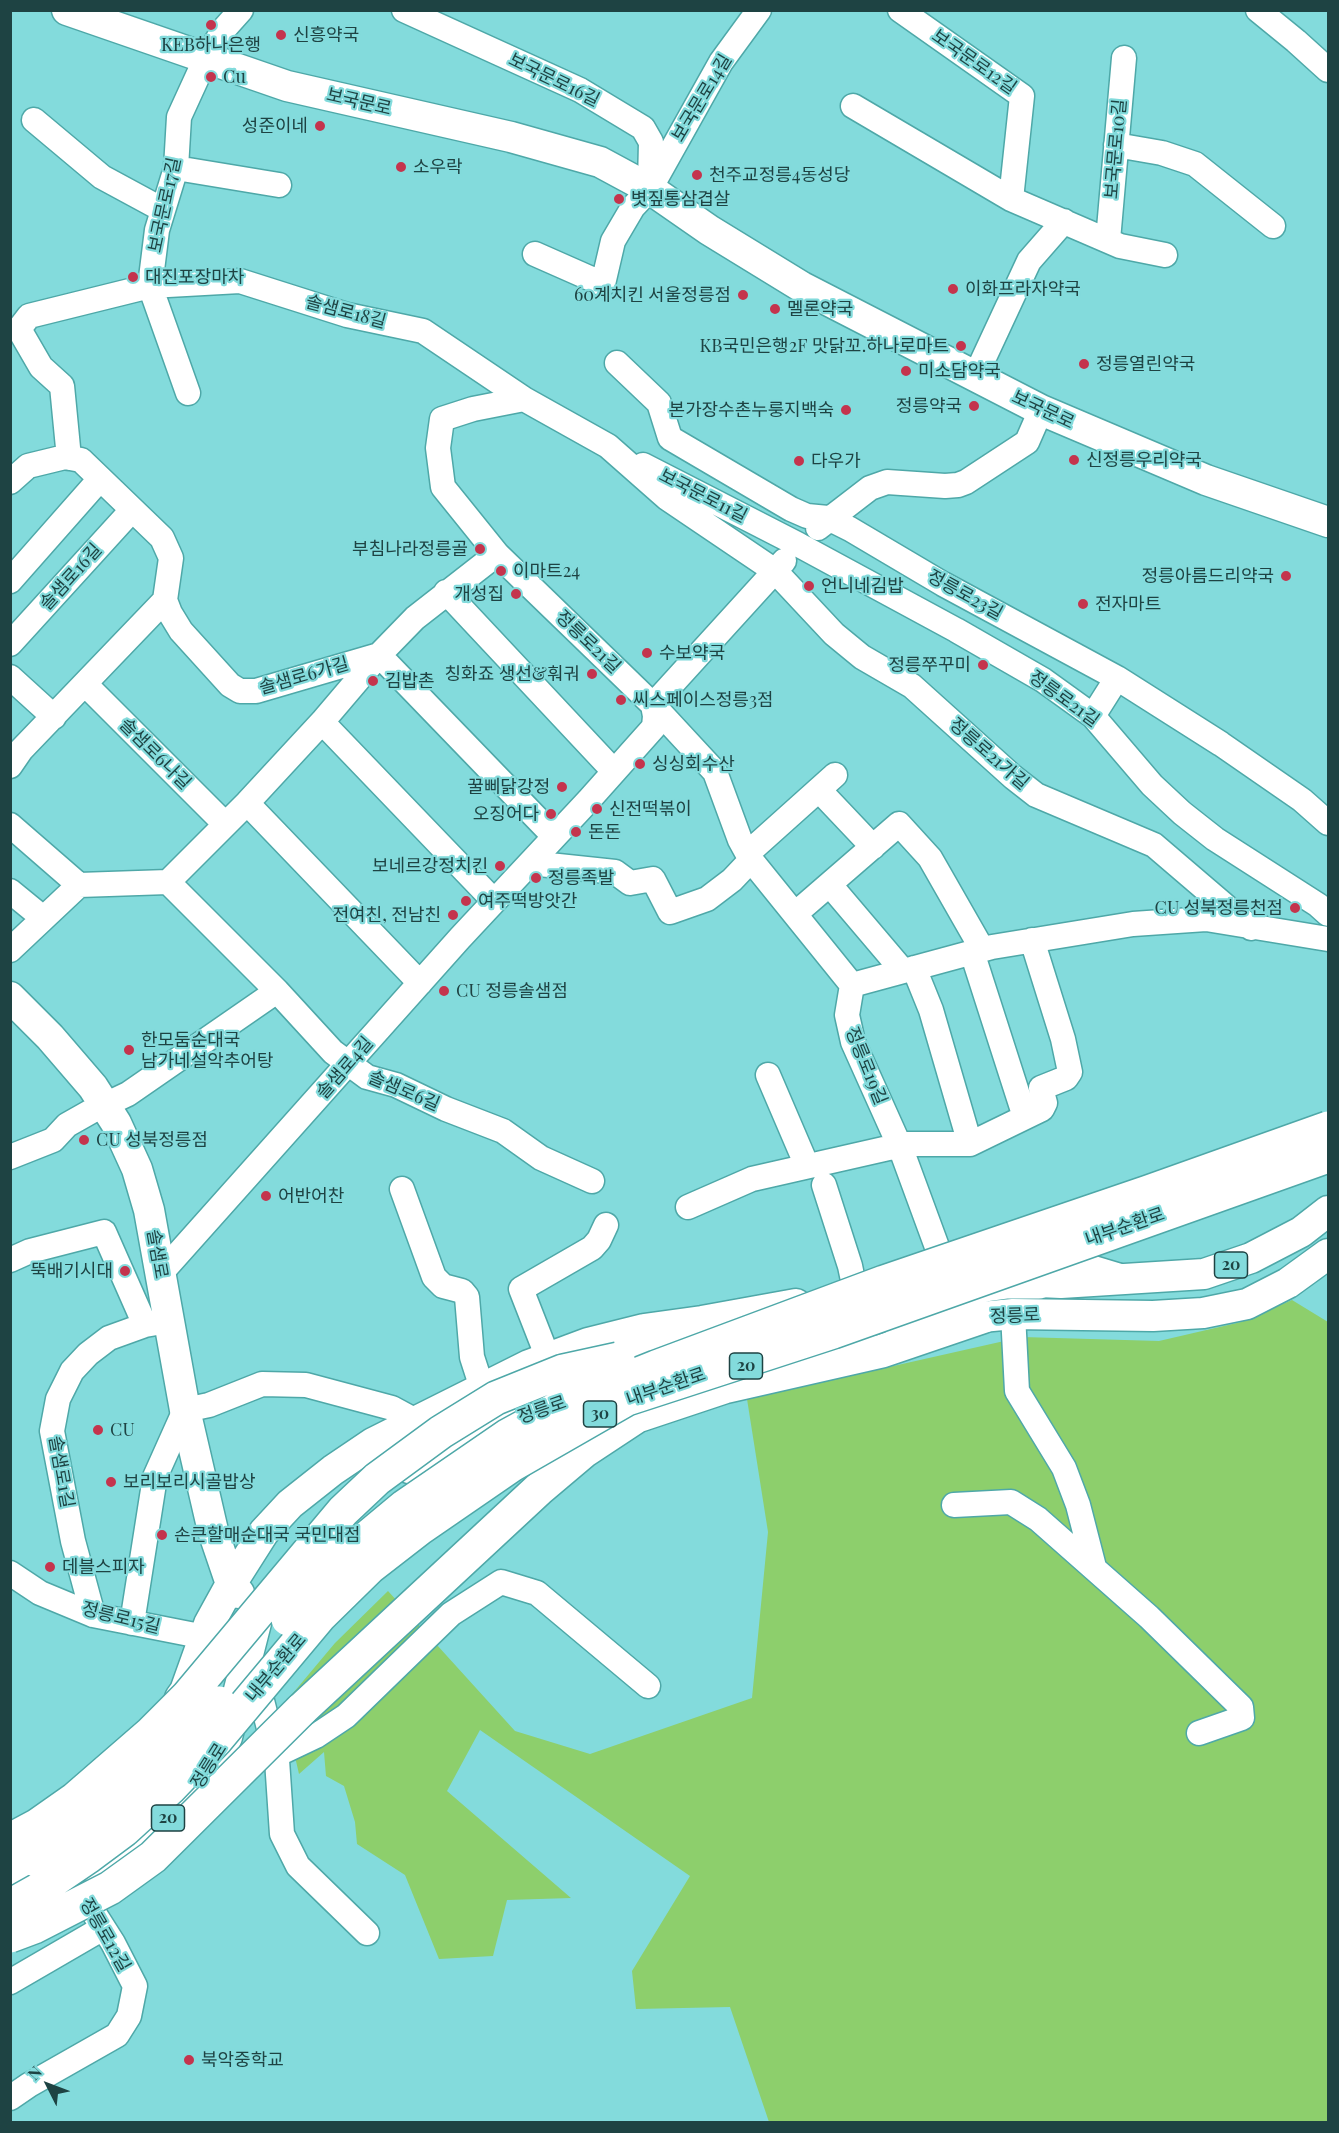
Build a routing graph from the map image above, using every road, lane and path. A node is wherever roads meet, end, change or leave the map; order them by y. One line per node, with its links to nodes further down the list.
1 (241, 10): 7 (street, 보국문로17길)
2 (404, 10): 15 (street, 보국문로16길)
3 (759, 10): 15 (street, 보국문로14길)
4 (900, 10): 16 (street, 보국문로12길)
5 (1258, 10): 9 (street)
6 (75, 12): 7 (main road, 보국문로)
7 (206, 58): 13 (street, 보국문로17길); 15 (main road, 보국문로)
8 (1124, 58): 12 (street, 보국문로10길)
9 (1329, 70)
10 (853, 106): 16 (street)
11 (34, 120): 17 (street)
12 (1116, 145): 19 (street); 20 (street, 보국문로10길)
13 (176, 168): 14 (street); 17 (street, 보국문로17길)
14 (279, 185)
15 (650, 189): 21 (street); 25 (main road, 보국문로)
16 (1011, 198): 18 (street)
17 (160, 220): 23 (street, 보국문로17길)
18 (1064, 221): 20 (street); 25 (street)
19 (1273, 226)
20 (1108, 240): 22 (street)
21 (535, 254)
22 (1165, 255)
23 (150, 284): 26 (street, 보국문로17길); 27 (street, 솔샘로18길); 30 (street)
24 (617, 363): 34 (street, 정릉로23길)
25 (975, 377): 28 (main road, 보국문로)
26 (188, 393)
27 (524, 399): 29 (street, 솔샘로18길); 37 (street)
28 (1041, 411): 34 (street); 35 (main road, 보국문로)
29 (608, 447): 36 (street, 보국문로11길); 38 (street, 솔샘로18길)
30 (69, 458): 31 (street); 32 (street)
31 (13, 474)
32 (100, 479): 33 (street); 39 (street)
33 (132, 510): 41 (street); 42 (street, 솔샘로16길)
34 (828, 518): 36 (street); 45 (street, 정릉로23길)
35 (1329, 522)
36 (799, 544): 38 (street); 48 (street, 정릉로21길)
37 (498, 554): 40 (street); 47 (street, 정릉로21길)
38 (775, 571): 47 (street); 69 (street, 정릉로21가길)
39 (10, 581)
40 (446, 592): 43 (street); 52 (street)
41 (165, 600): 43 (street, 솔샘로6가길); 46 (street)
42 (10, 644)
43 (379, 655): 50 (street); 57 (street)
44 (10, 677): 49 (street)
45 (1117, 678): 48 (street); 54 (street, 정릉로23길)
46 (85, 684): 49 (street); 55 (street, 솔샘로6나길)
47 (653, 705): 59 (street, 정릉로21길); 60 (street, 솔샘로4길)
48 (1094, 716): 66 (street, 정릉로21길)
49 (54, 717): 51 (street)
50 (322, 722): 53 (street); 65 (street)
51 (12, 761)
52 (610, 767)
53 (247, 803): 55 (street); 75 (street)
54 (1329, 823)
55 (225, 824): 61 (street)
56 (10, 825): 62 (street)
57 (549, 831)
58 (873, 847): 59 (street); 63 (street); 73 (street)
59 (749, 857): 60 (street); 67 (street, 정릉로21길)
60 (530, 863): 65 (street, 솔샘로4길)
61 (168, 882): 62 (street); 77 (street, 솔샘로6길)
62 (79, 885): 68 (street)
63 (830, 885): 67 (street); 74 (street)
64 (10, 891): 68 (street)
65 (494, 901): 75 (street, 솔샘로4길)
66 (1329, 914)
67 (795, 915): 76 (street, 정릉로21길)
68 (43, 918): 72 (street)
69 (1251, 928): 70 (street); 71 (street)
70 (1329, 939)
71 (1032, 940): 73 (street); 82 (street)
72 (10, 950)
73 (977, 951): 74 (street); 82 (street)
74 (908, 970): 76 (street); 84 (street)
75 (420, 983): 79 (street, 솔샘로4길)
76 (852, 985): 85 (street, 정릉로19길)
77 (277, 991): 79 (street, 솔샘로6길); 81 (street)
78 (10, 997): 81 (main road, 솔샘로)
79 (349, 1064): 89 (street, 솔샘로6길); 98 (street, 솔샘로4길)
80 (768, 1075): 88 (street)
81 (107, 1106): 87 (street); 98 (main road, 솔샘로)
82 (1025, 1118): 84 (street)
83 (1329, 1128): 122 (highway, 내부순환로 / 30, bridge)
84 (970, 1144): 85 (street)
85 (900, 1147): 88 (street); 97 (street, 정릉로19길)
86 (1329, 1156): 124 (highway, 내부순환로 / 30, bridge)
87 (10, 1157)
88 (807, 1166): 92 (street)
89 (592, 1181)
90 (824, 1185): 101 (street)
91 (402, 1189): 105 (street)
92 (688, 1207)
93 (1329, 1211): 99 (main road, 정릉로 / 20)
94 (606, 1225): 104 (street)
95 (1329, 1254): 102 (main road, 정릉로 / 20)
96 (10, 1260): 103 (street)
97 (958, 1265): 99 (main road, 정릉로 / 20); 100 (main road, 정릉로); 101 (main road, 정릉로 / 20)
98 (161, 1273): 103 (main road, 솔샘로)
99 (1119, 1279): 100 (main road, 정릉로)
100 (1040, 1282): 120 (highway, bridge)
101 (854, 1285): 104 (main road, 정릉로 / 20)
102 (998, 1315): 109 (street); 113 (main road, 정릉로 / 20); 128 (highway, bridge)
103 (157, 1323): 106 (main road, 솔샘로); 112 (street, 솔샘로1길)
104 (544, 1349): 105 (main road, 정릉로 / 20)
105 (482, 1388): 107 (main road, 정릉로 / 20)
106 (185, 1410): 107 (street); 111 (main road, 솔샘로); 114 (street)
107 (416, 1421): 111 (main road, 정릉로 / 20)
108 (954, 1505): 109 (street)
109 (1094, 1567): 118 (street)
110 (10, 1573): 112 (street, 정릉로15길)
111 (231, 1584): 113 (main road, 솔샘로); 115 (main road, 정릉로 / 20)
112 (93, 1615): 114 (street, 정릉로15길)
113 (258, 1615): 116 (main road, 정릉로 / 20)
114 (132, 1623): 115 (street, 정릉로15길)
115 (205, 1637): 121 (main road, 정릉로 / 20)
116 (250, 1650): 119 (street); 123 (main road, 정릉로 / 20)
117 (648, 1686): 119 (street)
118 (1199, 1732)
119 (276, 1755): 127 (street)
120 (10, 1840)
121 (10, 1849)
122 (10, 1871)
123 (77, 1886): 125 (main road, 정릉로 / 20); 126 (street, 정릉로12길)
124 (10, 1906)
125 (10, 1923)
126 (103, 1928): 129 (street); 130 (street, 정릉로12길)
127 (367, 1933)
128 (10, 1936)
129 (10, 1982)
130 (10, 2098)

